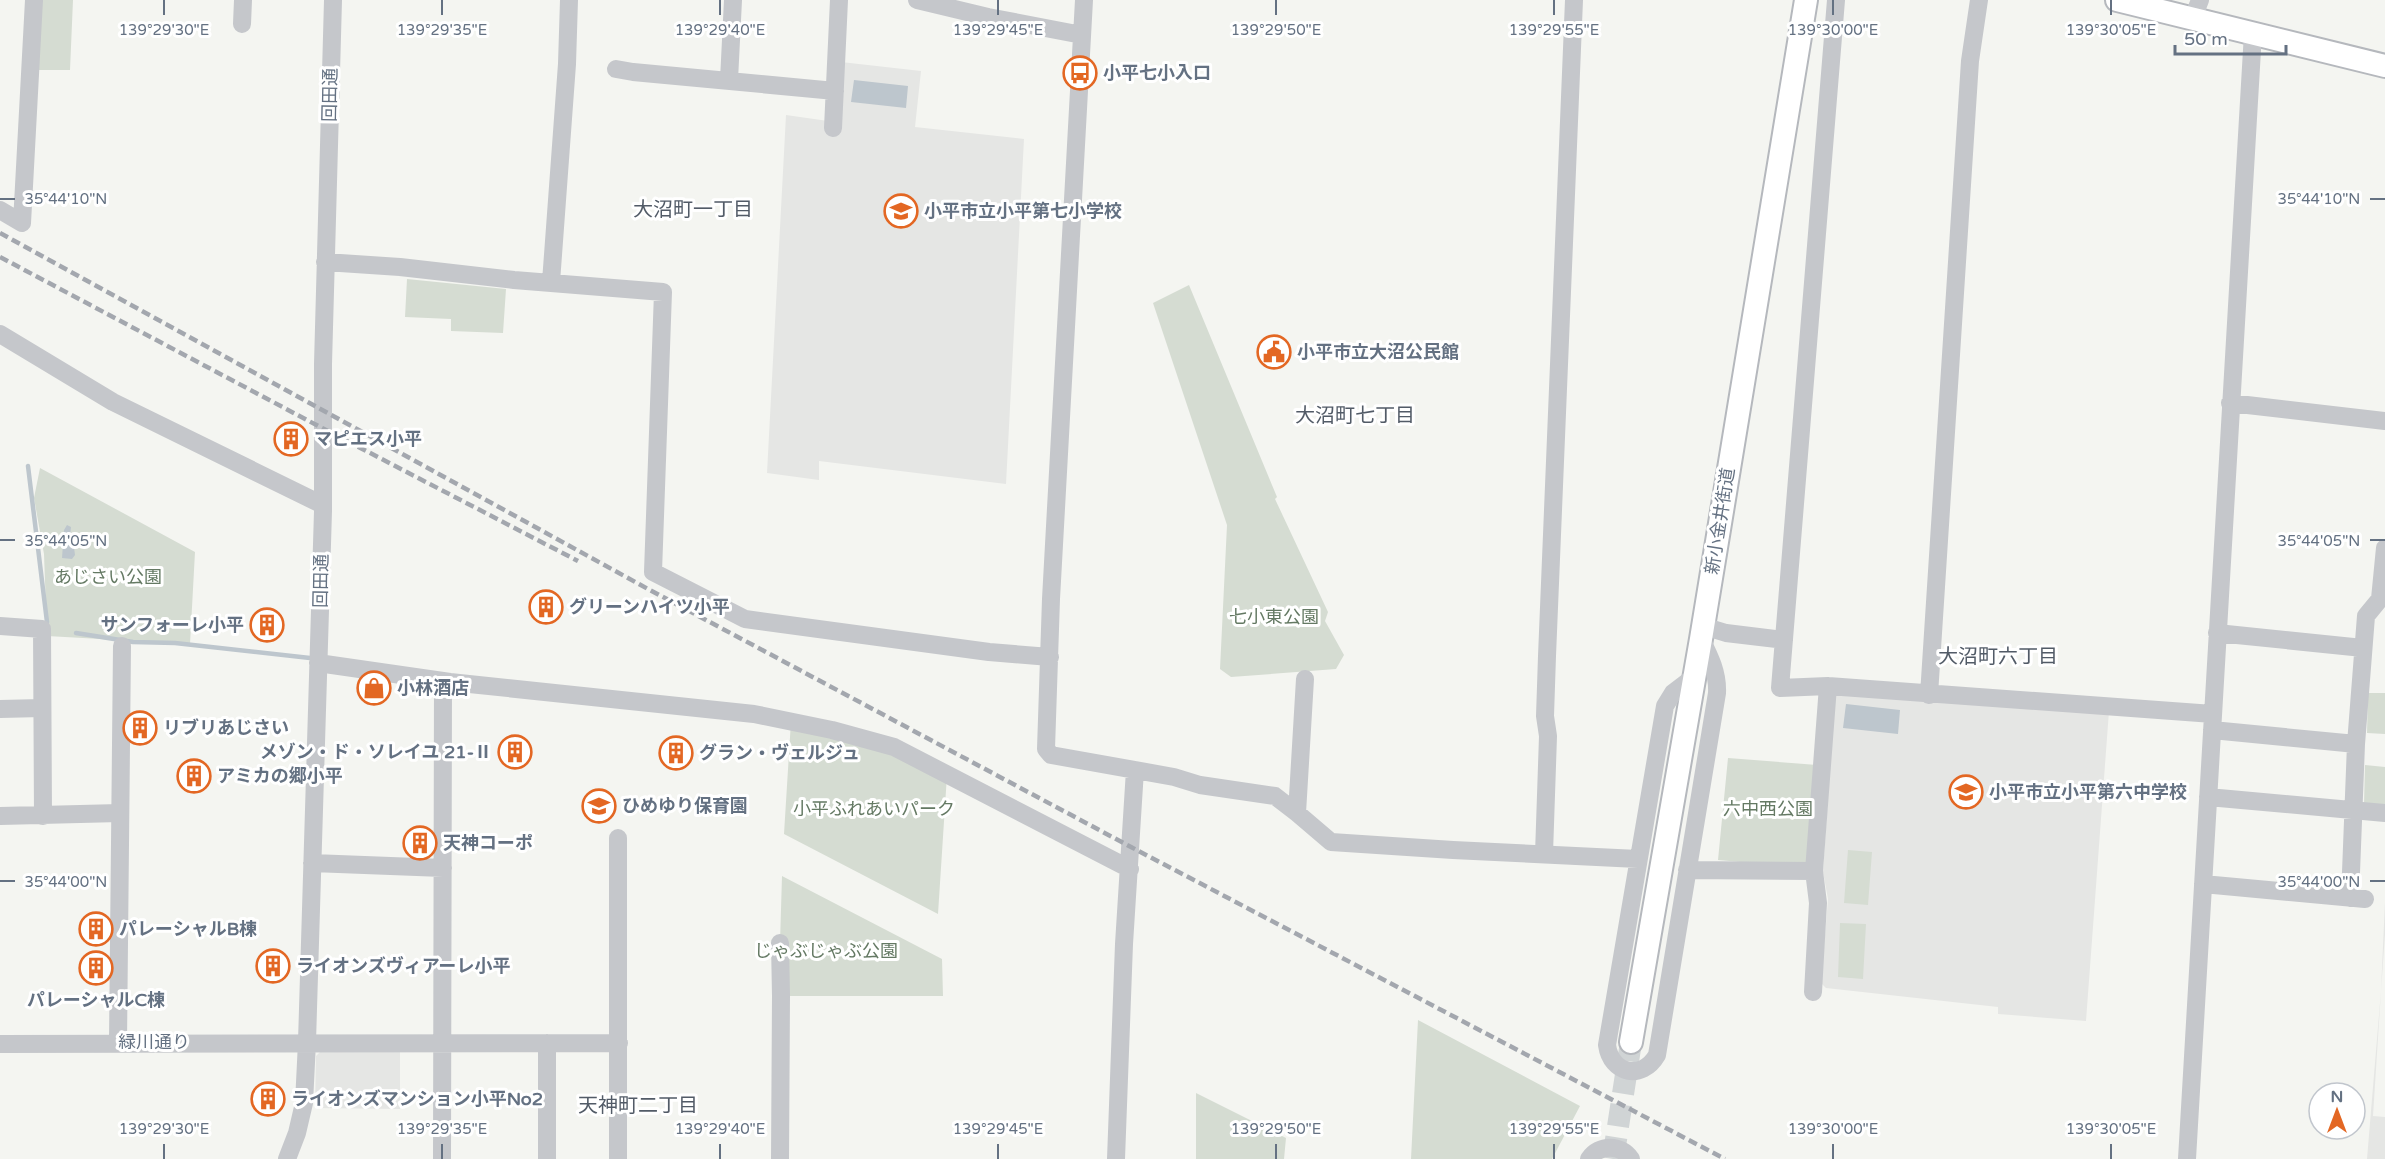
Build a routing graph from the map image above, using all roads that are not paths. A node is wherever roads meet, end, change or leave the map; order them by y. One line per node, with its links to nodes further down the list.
1 (34, 0): 23 (street)
2 (243, 0): 15 (street)
3 (333, 0): 24 (street, 回田通)
4 (569, 0): 25 (street)
5 (733, 0): 20 (street)
6 (839, 0): 21 (street)
7 (917, 0): 17 (street)
8 (1084, 0): 17 (street)
9 (1574, 0): 57 (street)
10 (1806, 0): 32 (main road, 新小金井街道)
11 (1836, 0): 34 (street)
12 (1979, 0): 43 (street)
13 (2117, 0): 14 (main road)
14 (2196, 9): 16 (main road)
15 (242, 24)
16 (2253, 33): 18 (main road); 27 (street)
17 (1082, 35): 37 (street)
18 (2385, 66)
19 (615, 69): 20 (street)
20 (729, 80): 21 (street)
21 (835, 91): 22 (street)
22 (833, 128)
23 (0, 210)
24 (325, 262): 25 (street); 29 (street, 回田通)
25 (551, 282): 37 (street)
26 (0, 334): 29 (street)
27 (2230, 403): 28 (street); 33 (street)
28 (2385, 421)
29 (323, 504): 38 (street, 回田通)
30 (2385, 548): 36 (street)
31 (0, 626): 44 (street)
32 (1702, 632): 34 (street); 39 (main road, 新小金井街道); 62 (street)
33 (2217, 633): 36 (street); 46 (street)
34 (1784, 640): 42 (street)
35 (122, 645): 51 (street)
36 (2363, 648): 47 (street)
37 (1050, 657): 48 (street)
38 (318, 663): 41 (street); 59 (street, 回田通)
39 (1694, 677): 58 (street); 70 (main road, 新小金井街道)
40 (1305, 679): 52 (street)
41 (443, 681): 60 (street); 61 (street)
42 (1828, 686): 43 (street); 63 (street)
43 (1929, 695): 46 (street)
44 (42, 708): 45 (street); 55 (street)
45 (0, 709)
46 (2212, 722): 47 (street); 49 (street)
47 (2356, 744): 50 (street)
48 (1135, 770): 52 (street); 61 (street)
49 (2208, 796): 50 (street); 64 (street)
50 (2353, 811): 53 (street); 64 (street)
51 (120, 813): 55 (street); 67 (street)
52 (1297, 813): 57 (street)
53 (2385, 813)
54 (0, 816): 55 (street)
55 (43, 816)
56 (618, 838): 72 (street)
57 (1544, 854): 58 (street)
58 (1638, 859): 62 (street)
59 (312, 863): 60 (street); 68 (street, 回田通)
60 (443, 868): 69 (street)
61 (1130, 869): 79 (street)
62 (1687, 870): 63 (street)
63 (1814, 872): 66 (street)
64 (2204, 884): 82 (street)
65 (780, 943): 78 (street)
66 (1813, 992)
67 (118, 1042): 68 (street, 緑川通り); 73 (street, 緑川通り)
68 (307, 1042): 69 (street, 緑川通り); 74 (street, 回田通)
69 (442, 1042): 71 (street, 緑川通り); 75 (street)
70 (1631, 1042)
71 (547, 1043): 72 (street, 緑川通り); 76 (street)
72 (618, 1043): 77 (street)
73 (0, 1044)
74 (287, 1159)
75 (442, 1159)
76 (547, 1159)
77 (618, 1159)
78 (780, 1159)
79 (1116, 1159)
80 (1589, 1159): 81 (street)
81 (1631, 1159)
82 (2187, 1159)

